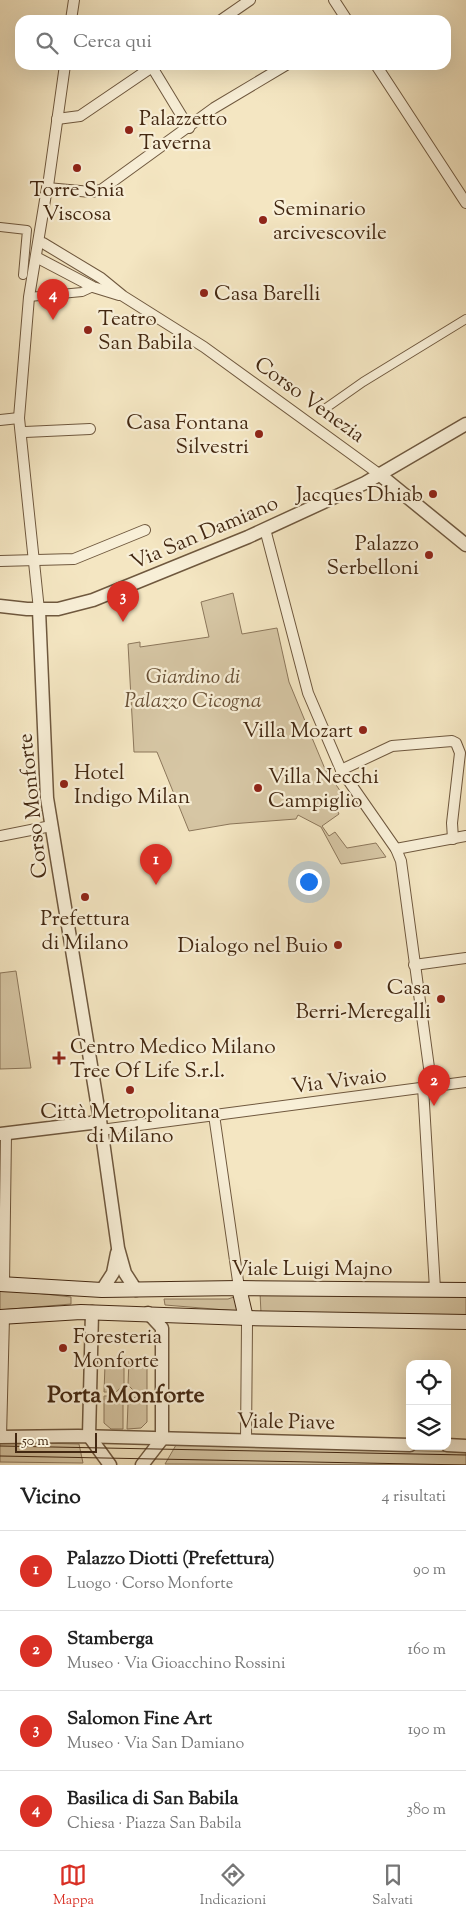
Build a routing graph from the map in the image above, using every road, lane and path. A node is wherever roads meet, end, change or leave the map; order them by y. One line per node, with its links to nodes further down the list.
1 (74, 0): 4 (street)
2 (250, 0): 5 (street)
3 (334, 0): 6 (street)
4 (72, 15)
5 (228, 15)
6 (344, 15)
7 (64, 70): 12 (street)
8 (148, 70): 12 (street)
9 (156, 70): 13 (street)
10 (278, 70): 13 (street)
11 (379, 70): 15 (street)
12 (57, 119): 14 (street)
13 (189, 128): 14 (street)
14 (47, 188): 17 (street); 18 (street)
15 (466, 203)
16 (0, 227): 19 (street)
17 (43, 243): 18 (street); 21 (street, Corso Venezia)
18 (36, 257): 20 (street, Corso Venezia); 22 (street, Corso Monforte)
19 (23, 275)
20 (93, 288): 21 (street, Corso Venezia); 22 (street)
21 (122, 296): 30 (street, Corso Venezia)
22 (29, 297): 25 (street, Corso Monforte)
23 (466, 319): 24 (street)
24 (326, 408)
25 (19, 418): 26 (street); 35 (street, Corso Monforte)
26 (0, 420)
27 (466, 424): 30 (street, Via San Damiano)
28 (90, 429): 29 (street)
29 (25, 432)
30 (379, 474): 31 (street, Via San Damiano); 33 (street, Corso Venezia)
31 (265, 529): 37 (street, Via San Damiano); 38 (street)
32 (145, 530): 35 (street)
33 (466, 545)
34 (0, 561): 35 (street)
35 (33, 561): 37 (street, Corso Monforte)
36 (0, 606): 37 (street, Via San Damiano)
37 (39, 610): 39 (street, Corso Monforte)
38 (341, 770): 42 (street); 43 (street)
39 (52, 826): 40 (street); 49 (street, Corso Monforte)
40 (0, 836)
41 (466, 836): 42 (street)
42 (453, 838): 43 (street)
43 (396, 849): 45 (street)
44 (466, 958): 45 (street)
45 (414, 965): 47 (street)
46 (466, 1082): 47 (street, Via Vivaio)
47 (423, 1087): 48 (street, Via Vivaio); 54 (street)
48 (214, 1115): 49 (street, Via Vivaio); 53 (street)
49 (101, 1125): 50 (street); 51 (street, Corso Monforte)
50 (3, 1134): 52 (street)
51 (118, 1248): 55 (street, Corso Monforte); 56 (street, Corso Monforte)
52 (2, 1284): 55 (main road, Viale Luigi Majno)
53 (239, 1288): 54 (main road, Viale Luigi Majno); 56 (main road, Viale Luigi Majno); 61 (main road)
54 (435, 1289): 57 (main road, Viale Luigi Majno)
55 (102, 1290): 56 (main road, Viale Luigi Majno); 58 (main road)
56 (136, 1290): 59 (main road)
57 (466, 1290)
58 (92, 1312): 59 (main road); 60 (main road); 64 (street)
59 (148, 1313): 61 (main road); 65 (street)
60 (2, 1317): 63 (street)
61 (246, 1318): 62 (main road); 66 (street)
62 (466, 1322)
63 (0, 1436): 64 (street, Viale Piave)
64 (89, 1436): 65 (street, Viale Piave); 70 (street)
65 (162, 1439): 66 (street, Viale Piave); 71 (street)
66 (246, 1440): 67 (street, Viale Piave)
67 (406, 1444)
68 (451, 1446): 69 (street)
69 (466, 1446)
70 (110, 1465)
71 (142, 1465)

